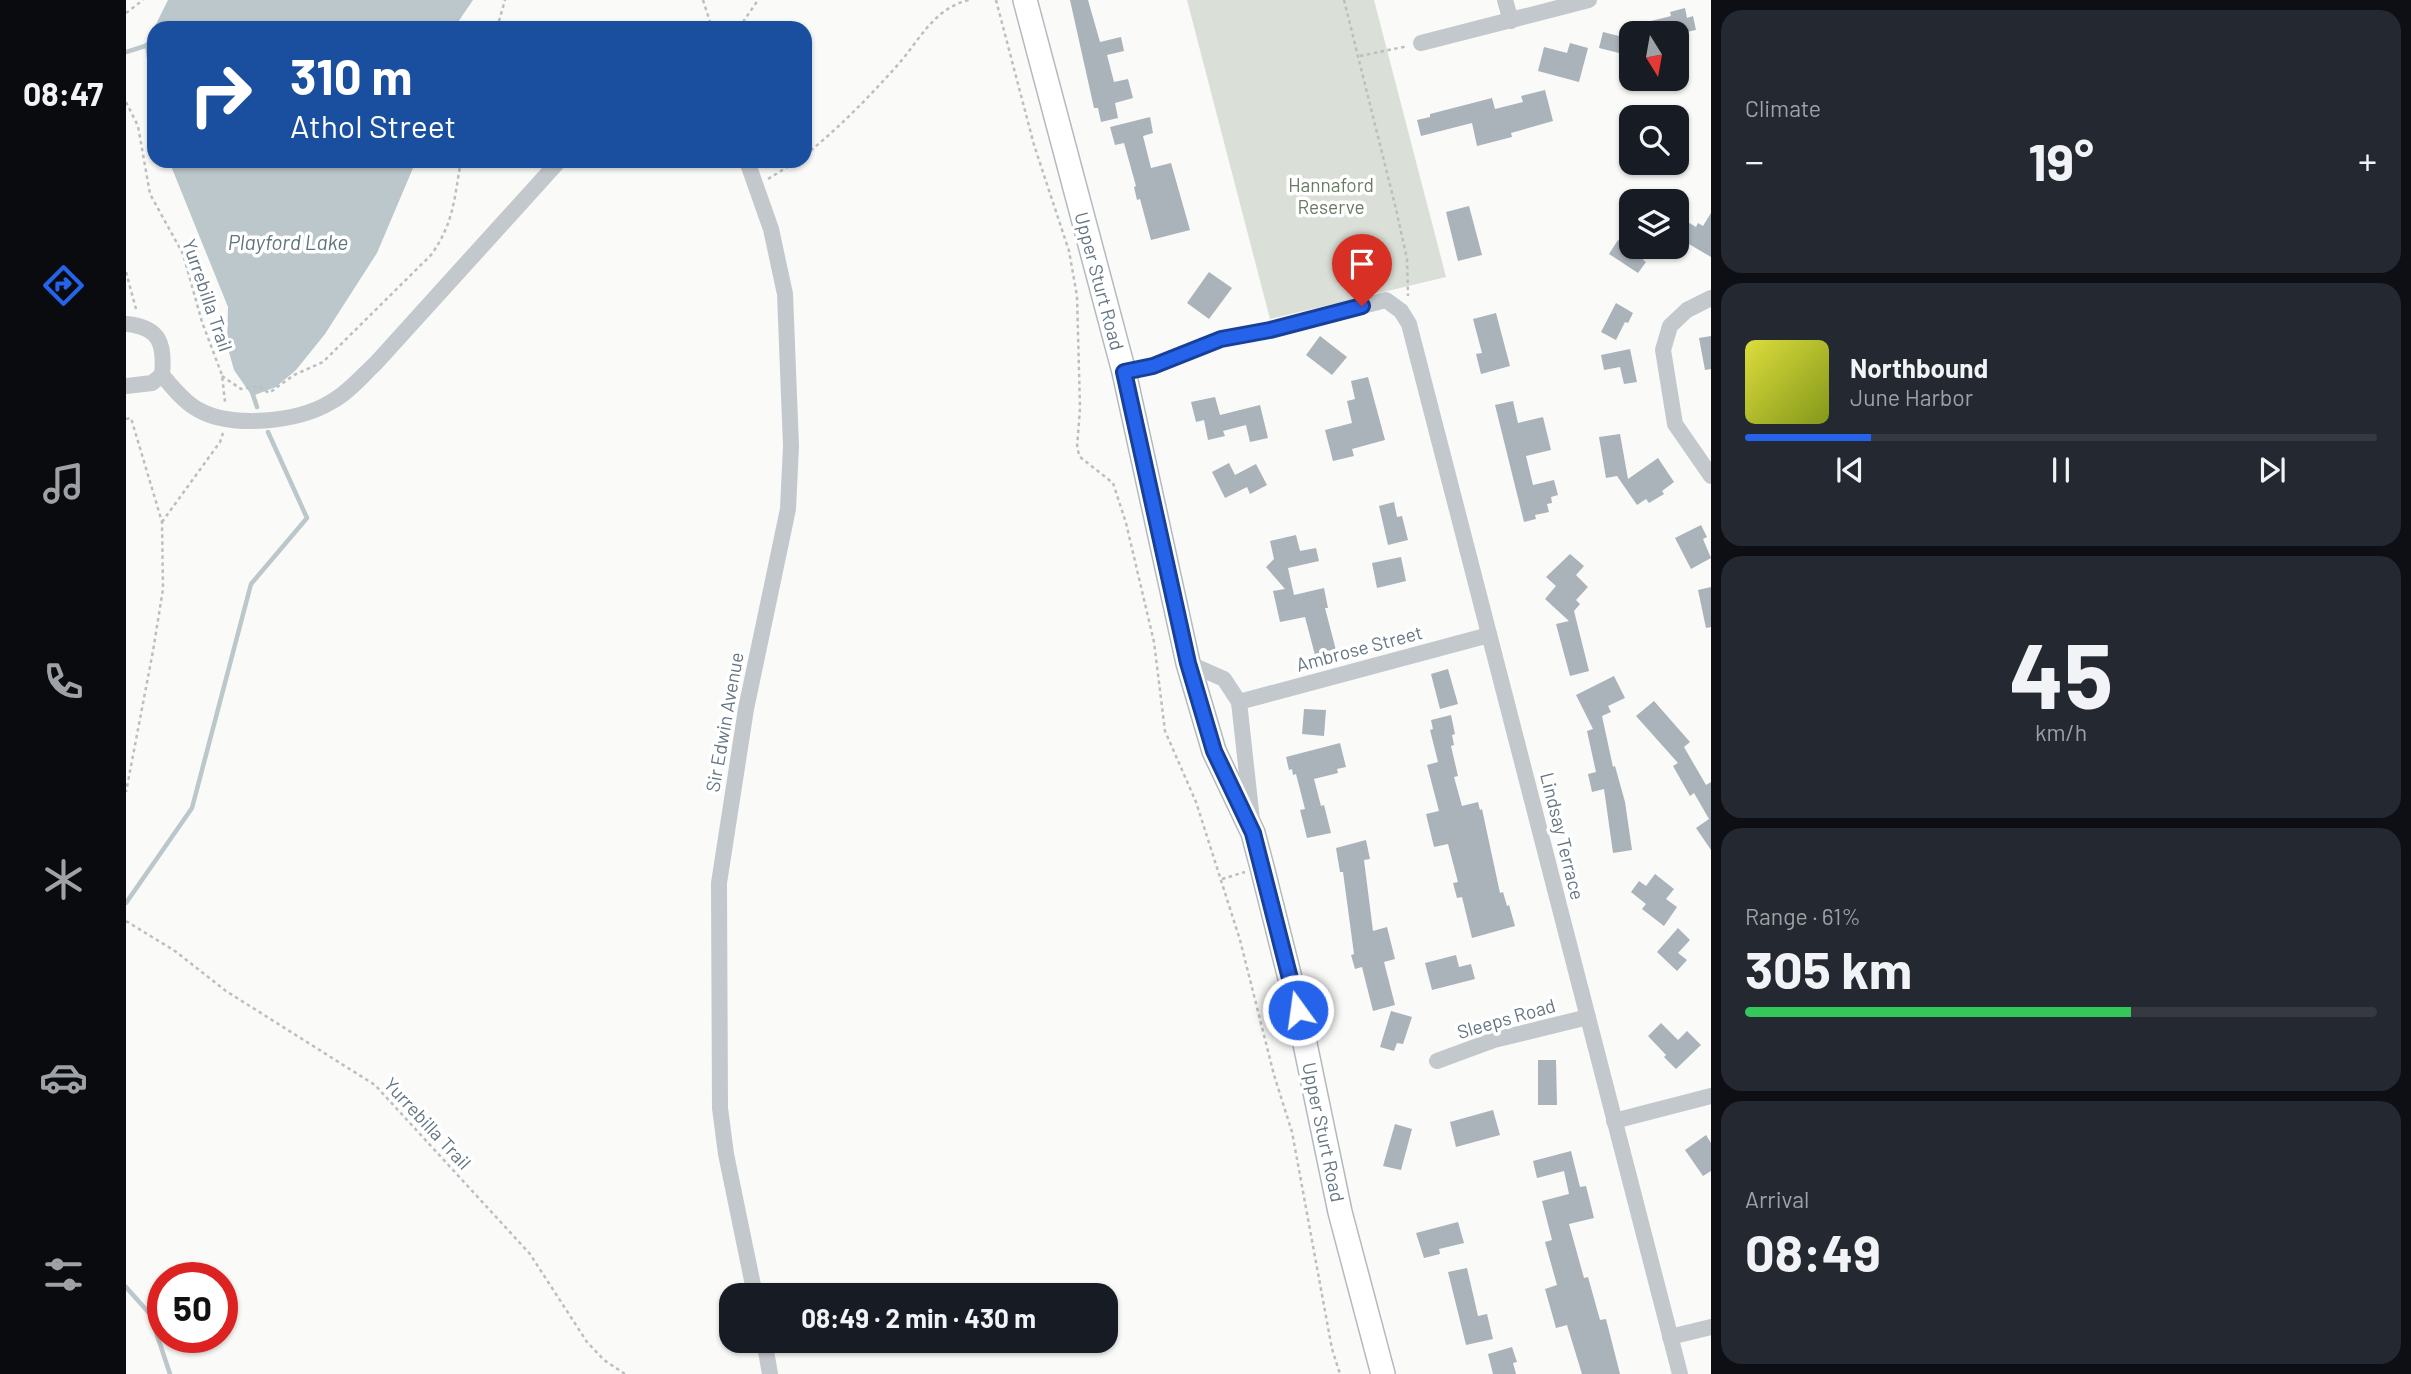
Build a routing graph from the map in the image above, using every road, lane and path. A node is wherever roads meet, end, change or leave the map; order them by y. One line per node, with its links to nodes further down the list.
1 (143, 0): 11 (path)
2 (505, 0): 13 (path)
3 (703, 0): 14 (path)
4 (758, 0): 15 (path)
5 (970, 0): 19 (path)
6 (996, 0): 44 (path)
7 (1025, 0): 30 (main road, Upper Sturt Road)
8 (1344, 0): 17 (path)
9 (1505, 0): 12 (street)
10 (1589, 0): 12 (street)
11 (126, 13)
12 (1511, 20): 16 (street)
13 (499, 21)
14 (710, 21)
15 (744, 21)
16 (1422, 43): 17 (path)
17 (1359, 56): 27 (path)
18 (126, 103): 32 (path, Yurrebilla Trail)
19 (812, 149)
20 (460, 168): 32 (path)
21 (553, 168): 35 (street)
22 (749, 168): 24 (street, Sir Edwin Avenue)
23 (786, 168): 24 (path)
24 (756, 187): 50 (street, Sir Edwin Avenue)
25 (126, 272): 29 (path)
26 (1711, 298): 36 (street)
27 (1401, 311): 30 (street); 38 (street, Lindsay Terrace)
28 (126, 324): 29 (street)
29 (146, 327): 31 (street)
30 (1124, 372): 39 (main road, Upper Sturt Road)
31 (162, 375): 33 (street); 35 (street)
32 (222, 375): 35 (path, Yurrebilla Trail)
33 (126, 386)
34 (126, 419): 37 (path)
35 (228, 421): 37 (path)
36 (1711, 476)
37 (162, 522): 41 (path)
38 (1489, 635): 40 (street, Ambrose Street); 46 (street, Lindsay Terrace)
39 (1188, 663): 40 (street); 42 (main road, Upper Sturt Road)
40 (1239, 702): 42 (street)
41 (126, 792)
42 (1253, 833): 43 (main road, Upper Sturt Road)
43 (1262, 867): 44 (path); 57 (main road, Upper Sturt Road)
44 (1220, 880): 56 (path)
45 (126, 921): 54 (path, Yurrebilla Trail)
46 (1588, 1017): 47 (street, Sleeps Road); 49 (street, Lindsay Terrace)
47 (1437, 1061)
48 (1711, 1096): 49 (street)
49 (1614, 1121): 52 (street, Lindsay Terrace)
50 (753, 1283)
51 (1711, 1327): 52 (street)
52 (1670, 1338): 58 (street, Lindsay Terrace)
53 (766, 1353): 55 (street)
54 (625, 1374)
55 (769, 1374)
56 (1340, 1374)
57 (1383, 1374)
58 (1680, 1374)

